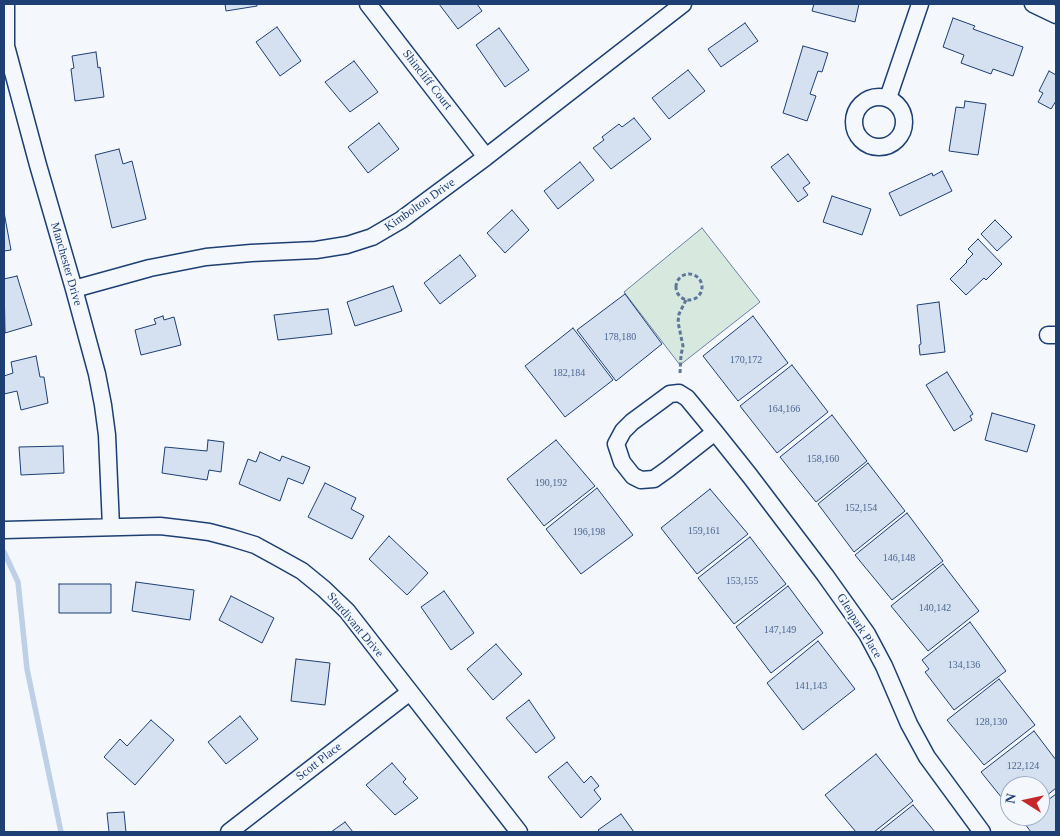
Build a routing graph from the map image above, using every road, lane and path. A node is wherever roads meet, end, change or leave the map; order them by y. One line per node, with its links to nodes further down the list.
1 (6, 4): 9 (street, Manchester Drive)
2 (368, 4): 8 (street, Shincliff Court)
3 (683, 4): 8 (street, Kimbolton Drive)
4 (920, 4): 7 (street)
5 (1033, 4): 6 (street)
6 (1056, 16)
7 (888, 98)
8 (486, 157): 9 (street, Kimbolton Drive)
9 (74, 289): 13 (street, Manchester Drive)
10 (686, 300): 10 (path); 11 (path)
11 (680, 373)
12 (715, 432): 12 (street, Glenpark Place); 18 (street, Glenpark Place)
13 (111, 527): 14 (street, Sturdivant Drive); 15 (street, Sturdivant Drive)
14 (4, 530)
15 (410, 692): 16 (street, Scott Place); 17 (street, Sturdivant Drive)
16 (228, 832)
17 (519, 832)
18 (982, 832)

